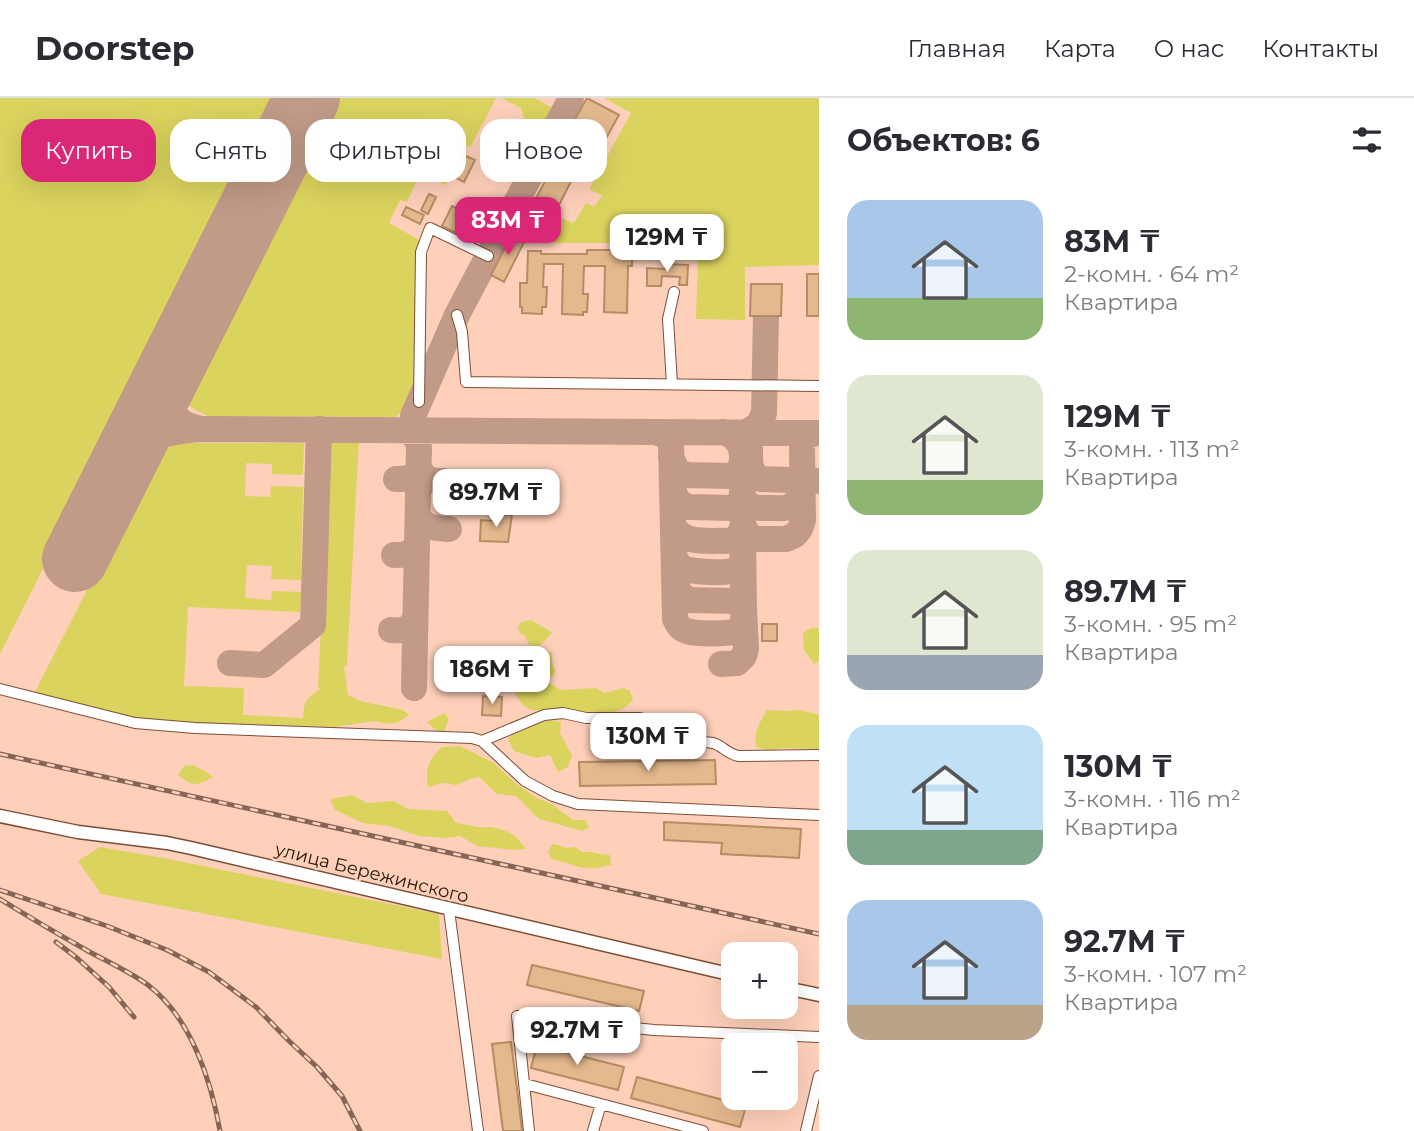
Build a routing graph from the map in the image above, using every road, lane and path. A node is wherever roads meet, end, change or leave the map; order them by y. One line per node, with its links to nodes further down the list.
1 (488, 256): 6 (street)
2 (674, 292): 4 (street)
3 (457, 315): 4 (street)
4 (672, 384): 5 (street)
5 (819, 386)
6 (419, 402)
7 (0, 689): 8 (street)
8 (482, 741): 9 (street); 10 (street)
9 (819, 755)
10 (819, 815)
11 (0, 816): 12 (main road, улица Бережинского)
12 (449, 910): 13 (main road, улица Бережинского); 20 (street)
13 (721, 972)
14 (798, 991): 15 (main road)
15 (819, 995)
16 (819, 1037): 18 (street)
17 (819, 1076): 24 (street)
18 (525, 1084): 19 (street); 21 (street)
19 (600, 1104): 22 (street); 23 (street)
20 (478, 1131)
21 (529, 1131)
22 (593, 1131)
23 (704, 1131)
24 (806, 1131)

